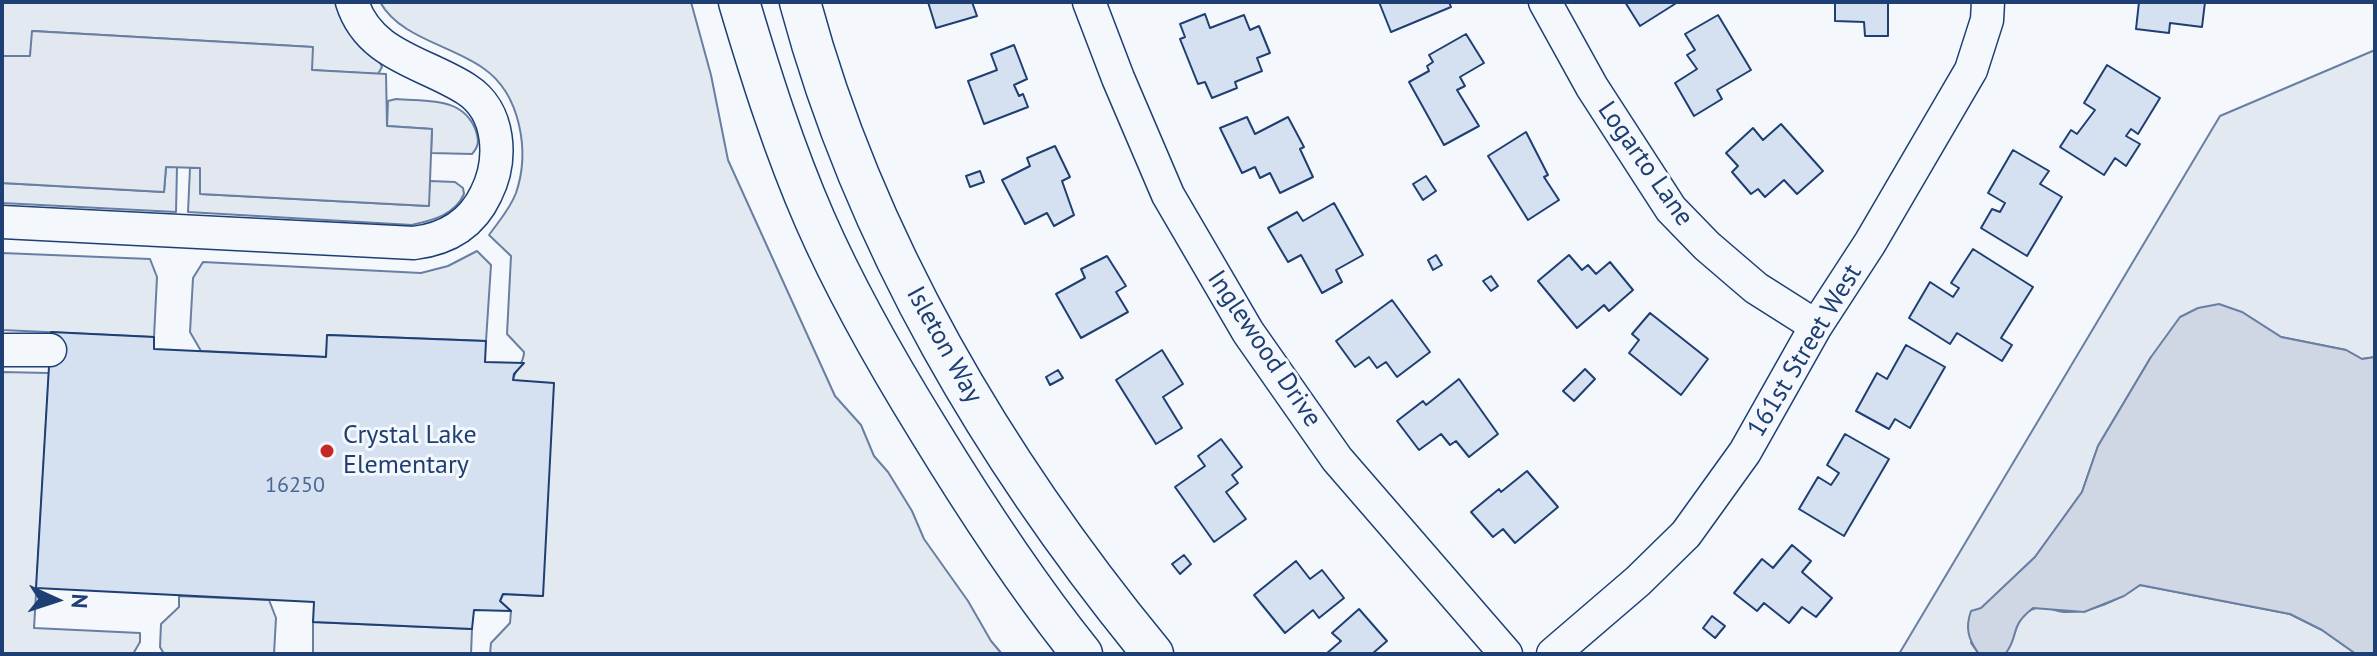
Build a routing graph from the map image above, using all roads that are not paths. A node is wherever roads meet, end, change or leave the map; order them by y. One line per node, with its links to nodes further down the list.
1 (352, 2): 7 (street)
2 (739, 2): 11 (main road)
3 (800, 2): 12 (main road, Isleton Way)
4 (1089, 2): 13 (street, Inglewood Drive)
5 (1545, 2): 8 (street, Logarto Lane)
6 (1988, 2): 8 (street, 161st Street West)
7 (2, 222)
8 (1816, 326): 14 (street, 161st Street West)
9 (2, 350): 10 (street)
10 (50, 350)
11 (1082, 654)
12 (1153, 654)
13 (1506, 654)
14 (1553, 654)

